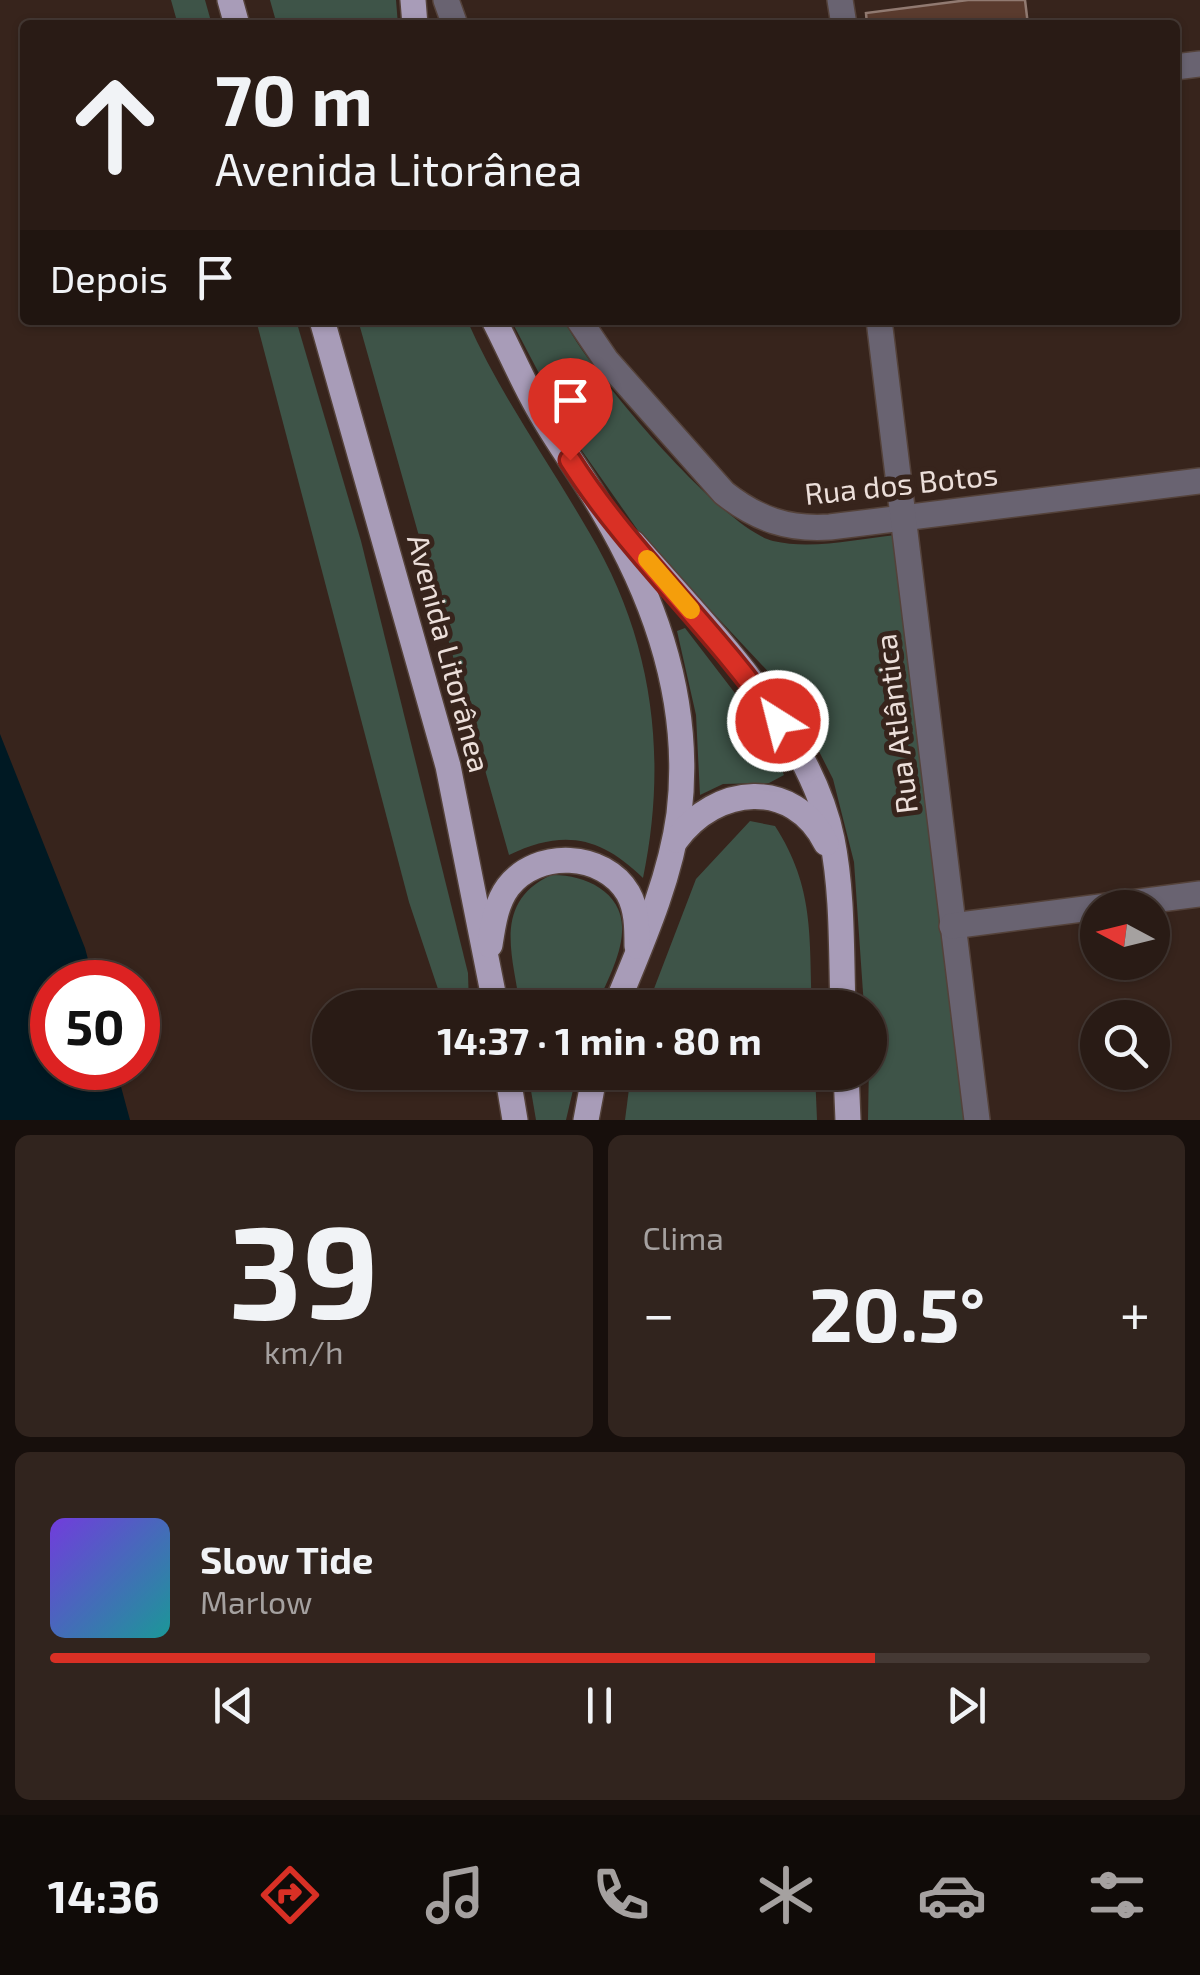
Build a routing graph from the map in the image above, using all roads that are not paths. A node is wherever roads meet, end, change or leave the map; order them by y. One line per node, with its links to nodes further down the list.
1 (323, 325): 12 (main road, Avenida Litorânea)
2 (496, 325): 6 (main road)
3 (582, 325): 7 (street, Rua dos Botos)
4 (880, 325): 7 (street, Rua Atlântica)
5 (1200, 481): 7 (street, Rua dos Botos)
6 (600, 505): 8 (main road); 9 (main road)
7 (902, 516): 11 (street, Rua Atlântica)
8 (674, 844): 9 (main road); 13 (main road)
9 (839, 886): 16 (main road)
10 (1200, 894): 11 (street)
11 (952, 926): 23 (street, Rua Atlântica)
12 (488, 956): 13 (main road); 14 (main road, Avenida Litorânea)
13 (637, 956): 15 (main road)
14 (493, 990)
15 (623, 990)
16 (842, 990)
17 (510, 1090): 20 (main road)
18 (592, 1090): 21 (main road)
19 (847, 1090): 22 (main road)
20 (515, 1120)
21 (586, 1120)
22 (848, 1120)
23 (976, 1120)

